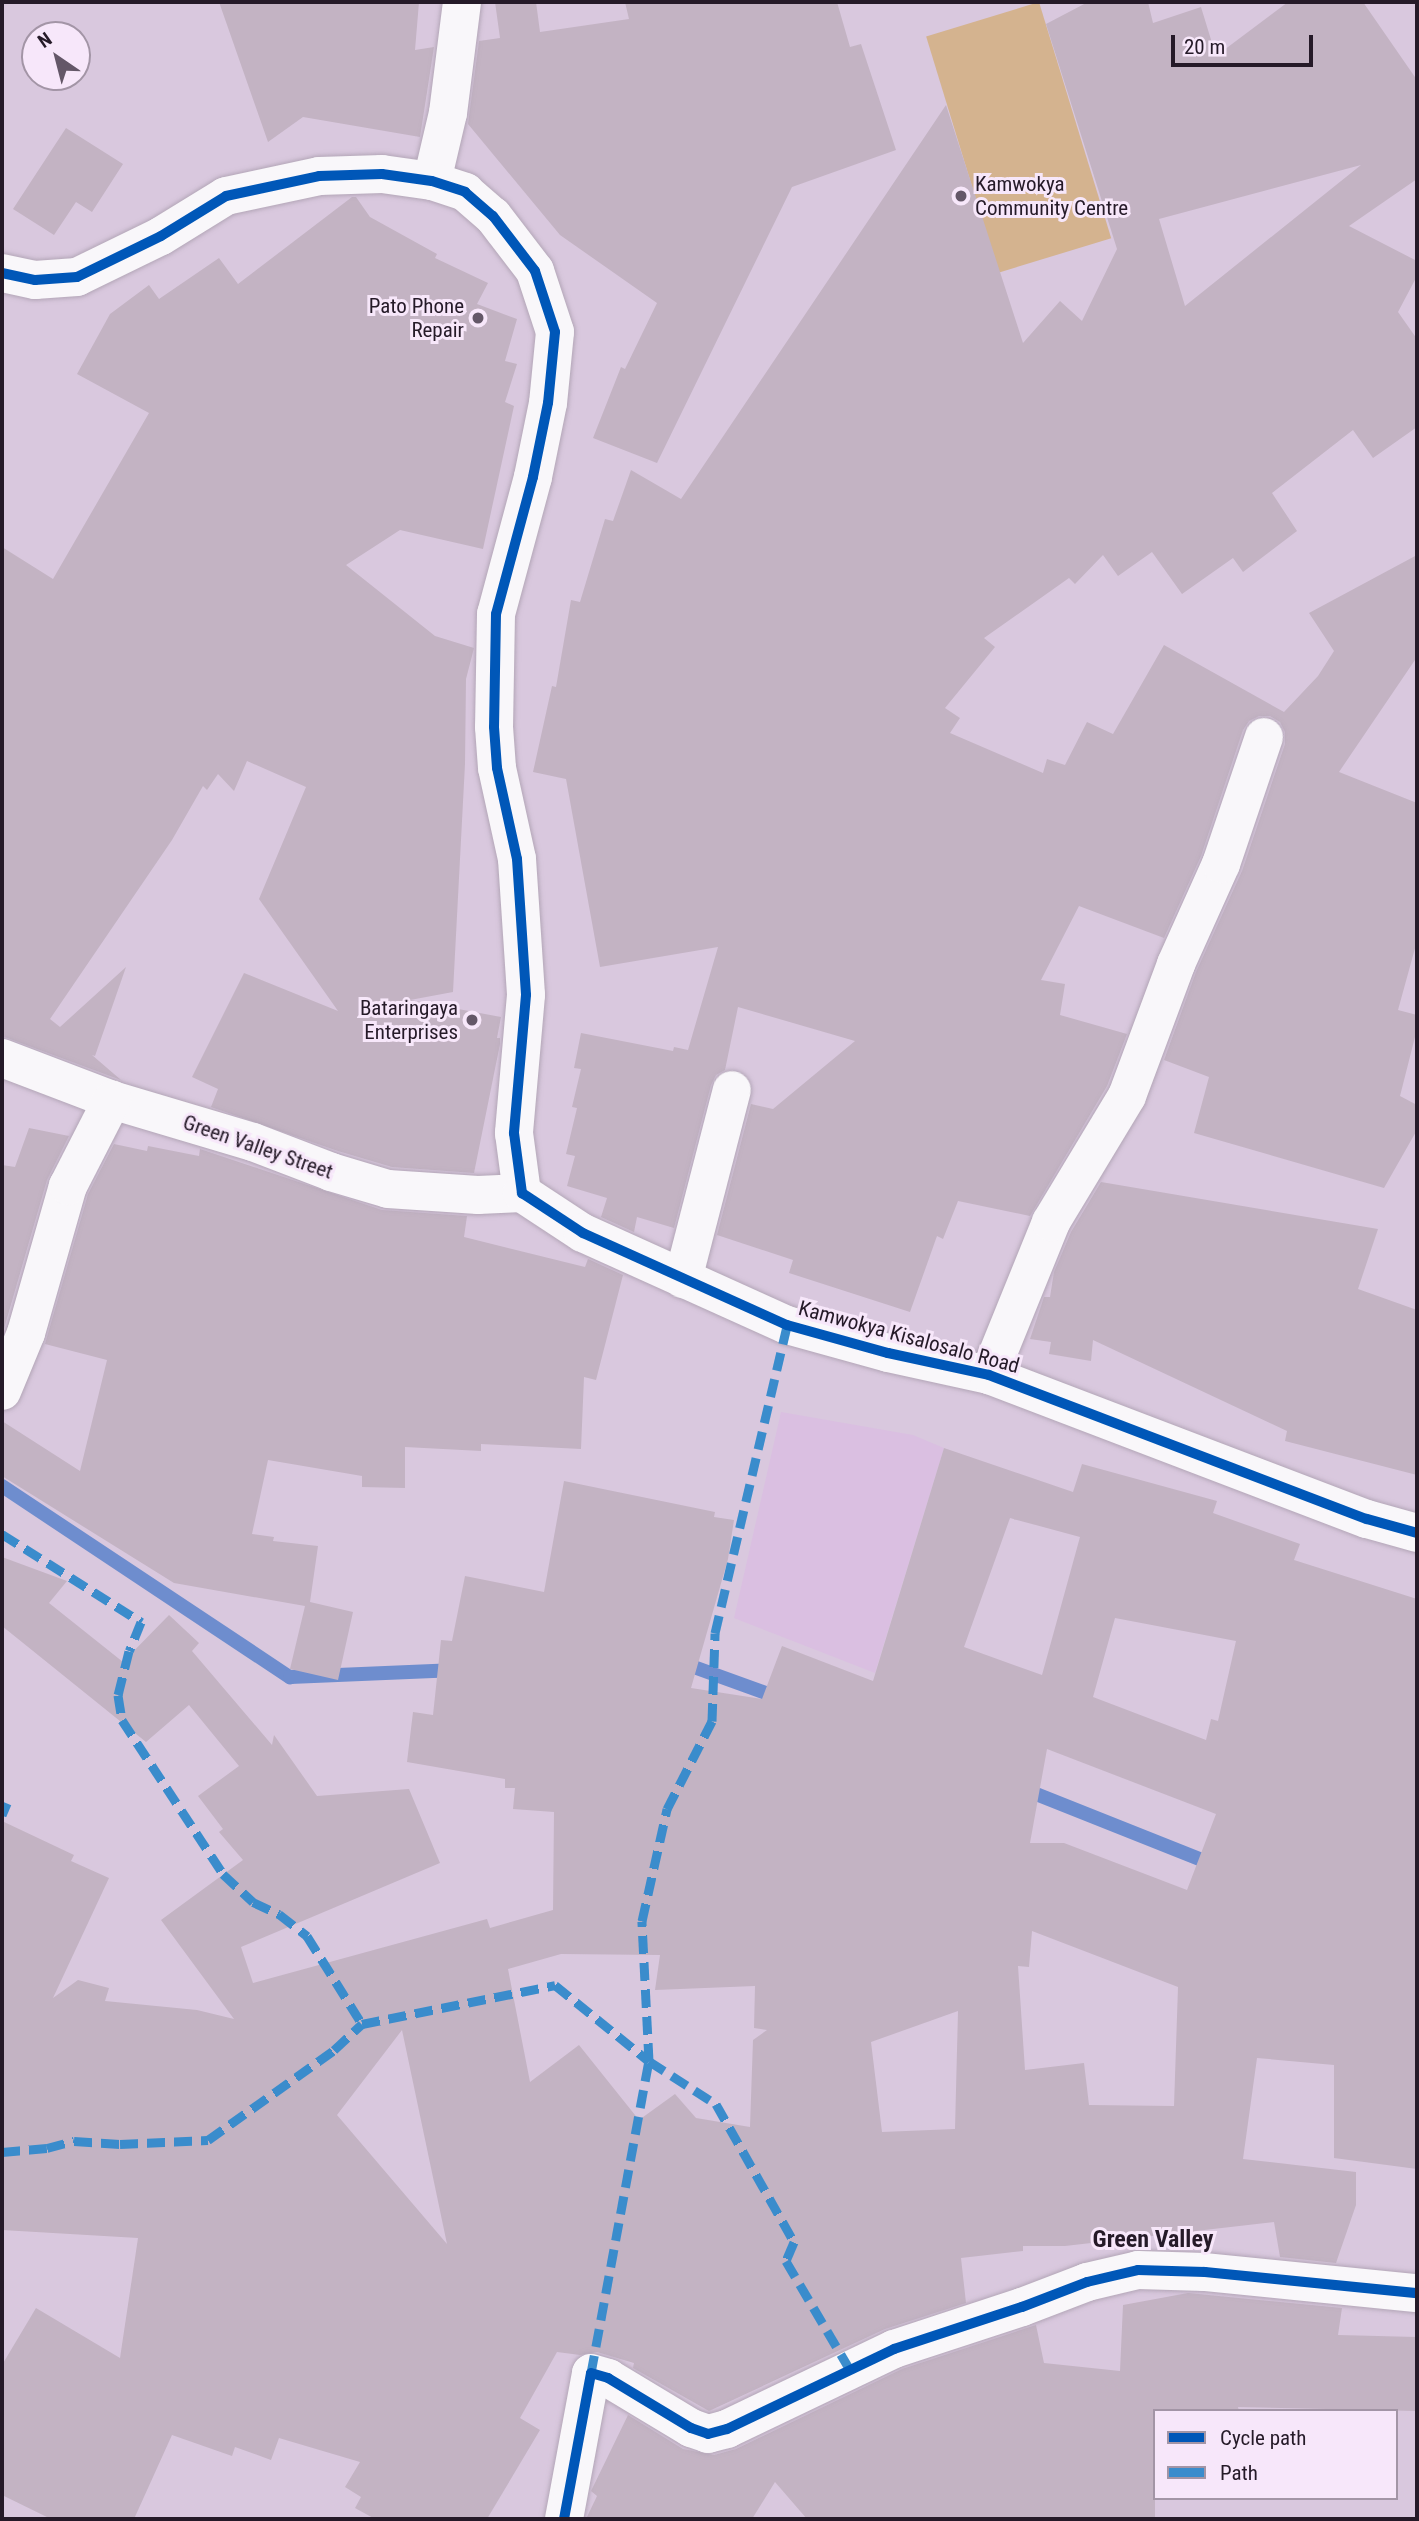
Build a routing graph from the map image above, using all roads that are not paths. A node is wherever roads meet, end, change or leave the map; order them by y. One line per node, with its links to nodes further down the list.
1 (462, 2): 2 (street)
2 (432, 181): 3 (street); 8 (street)
3 (2, 273)
4 (1265, 737): 10 (street)
5 (2, 1058): 7 (street, Green Valley Street)
6 (732, 1090): 9 (street)
7 (112, 1100): 8 (street, Green Valley Street); 11 (street)
8 (522, 1193): 9 (street, Kamwokya Kisalosalo Road)
9 (683, 1279): 10 (street, Kamwokya Kisalosalo Road)
10 (989, 1375): 12 (street, Kamwokya Kisalosalo Road)
11 (2, 1391)
12 (1417, 1533)
13 (1417, 2293): 14 (street)
14 (564, 2519)

